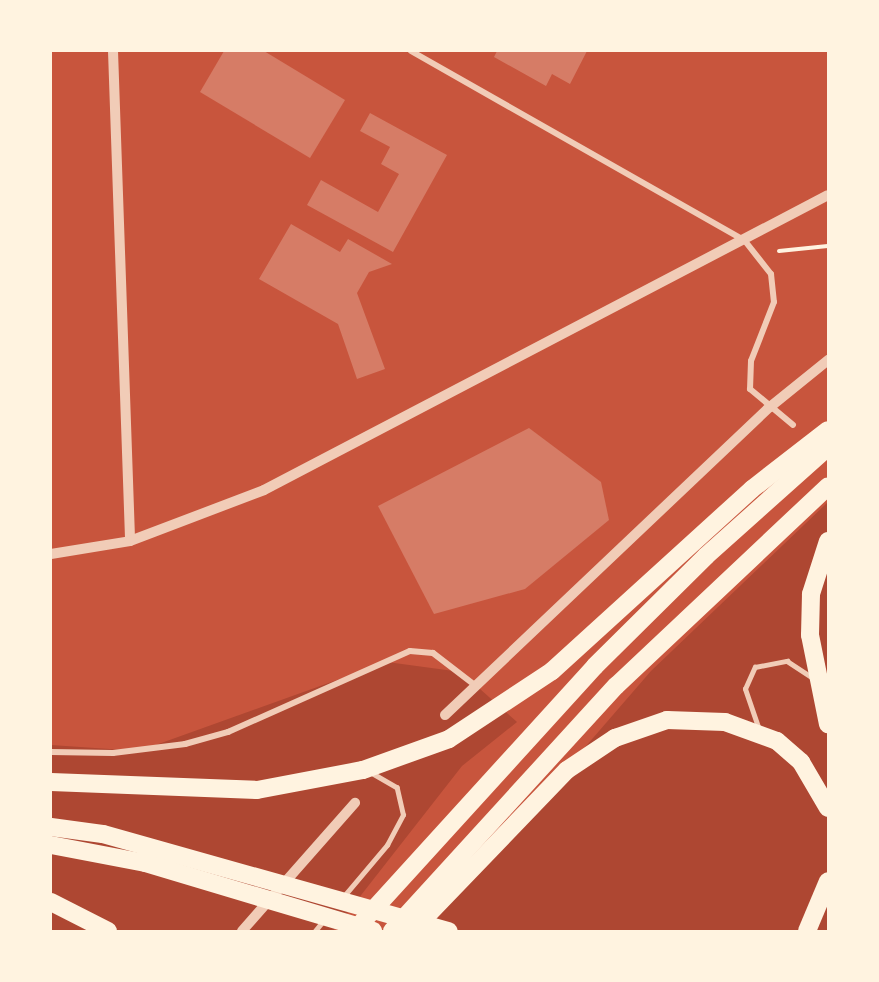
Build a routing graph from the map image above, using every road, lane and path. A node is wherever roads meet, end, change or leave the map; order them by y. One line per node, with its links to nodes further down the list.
1 (113, 51): 13 (street)
2 (411, 51): 4 (street)
3 (828, 195): 4 (street)
4 (745, 241): 8 (street); 13 (street)
5 (828, 246): 6 (path)
6 (778, 251)
7 (828, 360): 8 (street)
8 (770, 407): 9 (street); 17 (street)
9 (793, 425)
10 (828, 430): 22 (highway)
11 (828, 447): 34 (highway)
12 (828, 486): 36 (highway)
13 (130, 541): 15 (street)
14 (828, 541): 16 (highway)
15 (51, 554)
16 (815, 680): 19 (highway); 20 (lane)
17 (477, 687): 18 (street); 21 (street)
18 (446, 715)
19 (828, 724)
20 (762, 735): 25 (highway); 37 (highway)
21 (51, 752)
22 (363, 770): 23 (highway); 33 (lane)
23 (51, 782)
24 (355, 803): 32 (street)
25 (828, 808)
26 (51, 827): 30 (highway)
27 (51, 845): 35 (highway)
28 (828, 882): 38 (highway)
29 (51, 902): 31 (highway)
30 (441, 929)
31 (108, 931)
32 (242, 931)
33 (315, 931)
34 (354, 931)
35 (373, 931)
36 (392, 931)
37 (412, 931)
38 (807, 931)

